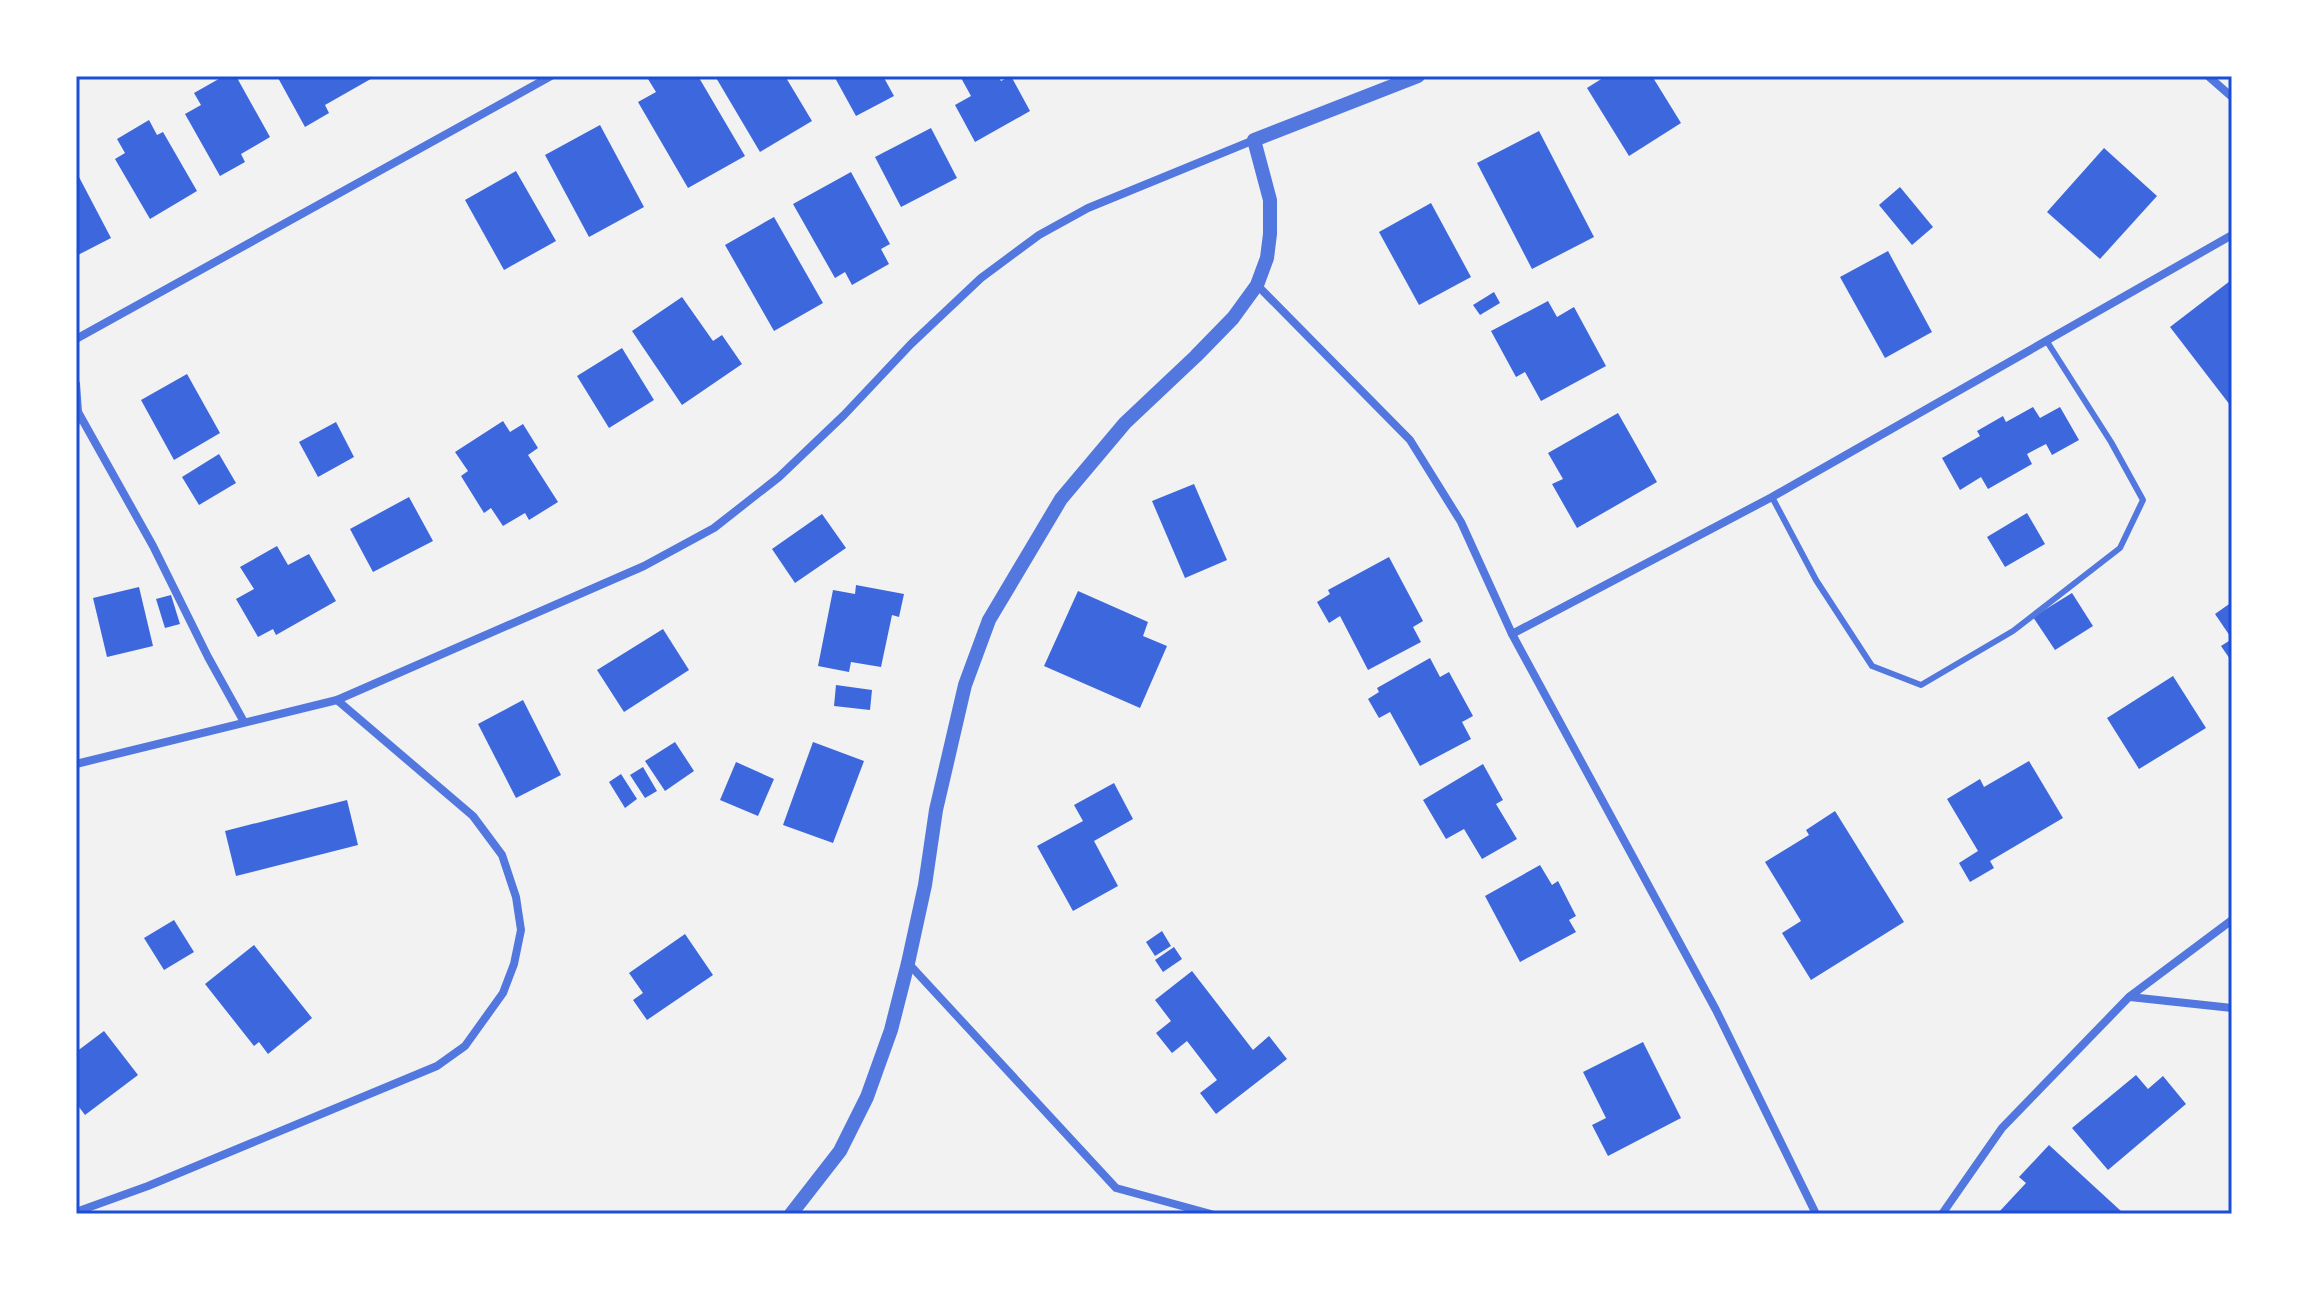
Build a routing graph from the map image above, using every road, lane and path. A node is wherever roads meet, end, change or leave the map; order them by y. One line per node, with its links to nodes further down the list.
1 (551, 76): 8 (street)
2 (1418, 76): 5 (street)
3 (2208, 76): 4 (street)
4 (2232, 97)
5 (1254, 140): 7 (street); 15 (street)
6 (2232, 235): 9 (street)
7 (1257, 285): 14 (street); 19 (street)
8 (76, 339)
9 (2046, 340): 13 (street); 13 (lane)
10 (76, 384): 11 (street)
11 (78, 412): 12 (street); 16 (street)
12 (76, 422)
13 (1772, 497): 14 (street)
14 (1512, 634): 25 (street)
15 (337, 700): 16 (street); 22 (street)
16 (244, 722): 17 (street)
17 (76, 764)
18 (2232, 920): 20 (street)
19 (908, 963): 23 (street); 24 (street)
20 (2129, 997): 21 (street); 26 (street)
21 (2232, 1008)
22 (76, 1212)
23 (791, 1214)
24 (1211, 1214)
25 (1816, 1214)
26 (1942, 1214)

